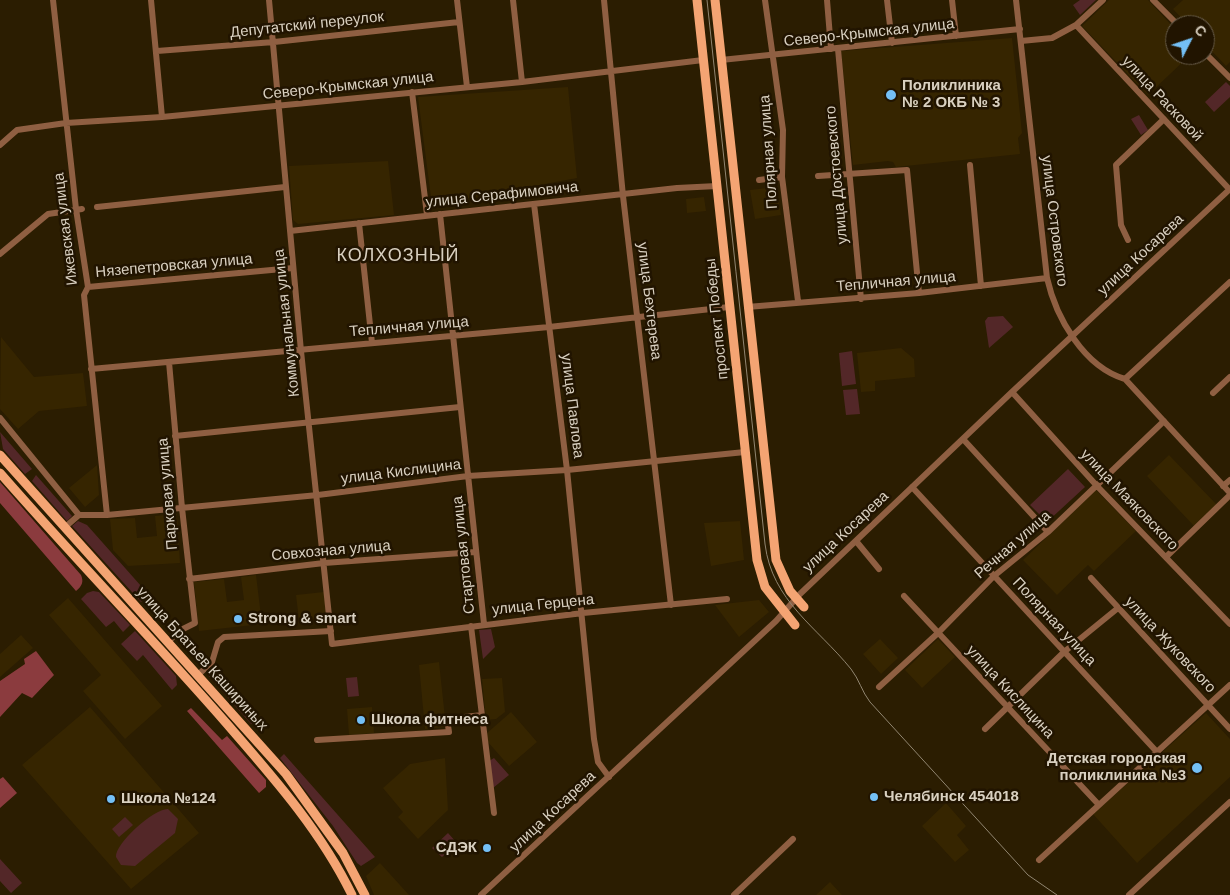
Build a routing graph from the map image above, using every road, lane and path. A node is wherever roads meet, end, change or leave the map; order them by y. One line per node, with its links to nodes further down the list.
1 (53, 0): 38 (street, Ижевская улица)
2 (151, 0): 25 (street)
3 (269, 0): 22 (street, Коммунальная улица)
4 (457, 0): 17 (street)
5 (513, 0): 32 (street)
6 (604, 0): 30 (street, улица Бехтерева)
7 (697, 0): 27 (main road, проспект Победы)
8 (715, 0): 28 (main road, проспект Победы)
9 (765, 0): 26 (street, Полярная улица)
10 (826, 0): 24 (street, улица Достоевского)
11 (887, 0): 23 (street)
12 (952, 0): 20 (street)
13 (1016, 0): 19 (street, улица Островского)
14 (1103, 0): 18 (street)
15 (1154, 0): 16 (street)
16 (1168, 15)
17 (459, 22): 22 (street, Депутатский переулок); 33 (street)
18 (1076, 25): 21 (street); 37 (street, улица Расковой)
19 (1020, 29): 20 (street, Северо-Крымская улица); 21 (street, улица Островского)
20 (956, 36): 23 (street, Северо-Крымская улица)
21 (1021, 41): 59 (street, улица Островского)
22 (274, 42): 25 (street, Депутатский переулок); 35 (street, Коммунальная улица)
23 (892, 43): 24 (street, Северо-Крымская улица)
24 (835, 49): 26 (street, Северо-Крымская улица); 41 (street, улица Достоевского)
25 (157, 51): 36 (street)
26 (772, 55): 28 (street, Северо-Крымская улица); 43 (street, Полярная улица)
27 (703, 60): 30 (street, Северо-Крымская улица); 45 (main road, проспект Победы)
28 (721, 60): 66 (main road, проспект Победы)
29 (1215, 63): 31 (street)
30 (610, 73): 32 (street, Северо-Крымская улица); 48 (street, улица Бехтерева)
31 (1230, 78)
32 (522, 82): 33 (street, Северо-Крымская улица)
33 (466, 87): 34 (street, Северо-Крымская улица)
34 (412, 92): 35 (street, Северо-Крымская улица); 53 (street)
35 (279, 106): 36 (street, Северо-Крымская улица); 46 (street, Коммунальная улица)
36 (162, 116): 38 (street, Северо-Крымская улица)
37 (1164, 119): 47 (street, улица Расковой); 56 (street)
38 (66, 123): 39 (street, Северо-Крымская улица); 51 (street, Ижевская улица)
39 (0, 145)
40 (970, 165): 61 (street)
41 (849, 174): 42 (street); 63 (street); 64 (street, улица Достоевского)
42 (818, 176)
43 (782, 177): 44 (street); 65 (street, Полярная улица)
44 (759, 180)
45 (717, 186): 48 (street, улица Серафимовича); 67 (main road, проспект Победы)
46 (285, 187): 50 (street); 55 (street, Коммунальная улица)
47 (1230, 190): 71 (street, улица Косарева)
48 (623, 196): 49 (street, улица Серафимовича); 68 (street, улица Бехтерева)
49 (534, 204): 52 (street, улица Серафимовича); 69 (street, улица Павлова)
50 (97, 207)
51 (79, 209): 57 (street); 62 (street, Ижевская улица)
52 (440, 214): 53 (street, улица Серафимовича); 70 (street, Стартовая улица)
53 (427, 216): 54 (street, улица Серафимовича)
54 (359, 223): 55 (street, улица Серафимовича); 72 (street)
55 (290, 230): 58 (street, Коммунальная улица)
56 (1128, 240)
57 (0, 254)
58 (293, 268): 62 (street, Нязепетровская улица); 73 (street, Коммунальная улица)
59 (1047, 278): 61 (street, Тепличная улица); 71 (street, улица Островского)
60 (1230, 282): 77 (street)
61 (981, 286): 63 (street, Тепличная улица)
62 (88, 287): 75 (street, Ижевская улица)
63 (919, 293): 64 (street, Тепличная улица)
64 (860, 299): 65 (street, Тепличная улица)
65 (798, 301): 66 (street, Тепличная улица)
66 (747, 306): 112 (main road, проспект Победы)
67 (729, 307): 68 (street, Тепличная улица); 86 (main road, проспект Победы)
68 (638, 316): 69 (street, Тепличная улица); 88 (street, улица Бехтерева)
69 (549, 327): 70 (street, Тепличная улица); 89 (street, улица Павлова)
70 (453, 336): 72 (street, Тепличная улица); 80 (street, Стартовая улица)
71 (1073, 336): 77 (street, улица Островского); 78 (street, улица Косарева)
72 (372, 343): 73 (street, Тепличная улица)
73 (301, 350): 74 (street, Тепличная улица); 83 (street, Коммунальная улица)
74 (169, 362): 75 (street, Тепличная улица); 84 (street, Парковая улица)
75 (91, 369): 100 (street, Ижевская улица)
76 (1230, 377): 79 (street)
77 (1125, 379): 82 (street, улица Островского)
78 (1012, 392): 85 (street, улица Косарева); 93 (street, улица Маяковского)
79 (1213, 393)
80 (460, 407): 83 (street); 91 (street, Стартовая улица)
81 (0, 418): 99 (street)
82 (1164, 421): 93 (street, Речная улица); 94 (street, улица Островского)
83 (310, 422): 84 (street); 97 (street, Коммунальная улица)
84 (176, 436): 98 (street, Парковая улица)
85 (963, 439): 95 (street, улица Косарева); 102 (street)
86 (745, 452): 88 (street, улица Кислицина); 117 (main road, проспект Победы)
87 (1, 455): 101 (main road, улица Братьев Кашириных)
88 (655, 460): 89 (street, улица Кислицина); 114 (street, улица Бехтерева)
89 (568, 470): 91 (street, улица Кислицина); 118 (street, улица Павлова)
90 (0, 473): 144 (main road, улица Братьев Кашириных)
91 (468, 476): 97 (street, улица Кислицина); 104 (street, Стартовая улица)
92 (1230, 480): 94 (street)
93 (1097, 486): 102 (street, Речная улица); 105 (street, улица Маяковского)
94 (1223, 486): 96 (street, улица Островского)
95 (912, 487): 103 (street, улица Косарева); 108 (street, Полярная улица)
96 (1230, 494): 105 (street)
97 (318, 495): 98 (street, улица Кислицина); 106 (street, Коммунальная улица)
98 (182, 508): 100 (street, улица Кислицина); 110 (street, Парковая улица)
99 (79, 515): 100 (street, улица Кислицина); 101 (street)
100 (107, 515)
101 (64, 528): 125 (main road, улица Братьев Кашириных)
102 (1048, 532): 108 (street, Речная улица)
103 (856, 541): 107 (street); 112 (street, улица Косарева)
104 (475, 552): 106 (street, Совхозная улица); 119 (street, Стартовая улица)
105 (1167, 556): 120 (street, улица Маяковского)
106 (324, 563): 110 (street, Совхозная улица); 123 (street, Коммунальная улица)
107 (879, 569)
108 (994, 576): 124 (street, Речная улица); 127 (street, Полярная улица)
109 (1091, 578): 116 (street, улица Жуковского)
110 (189, 579): 125 (street, Парковая улица)
111 (904, 596): 124 (street, улица Кислицина)
112 (796, 598): 115 (main road, проспект Победы); 117 (street, улица Косарева)
113 (727, 599): 114 (street, улица Герцена)
114 (671, 605): 118 (street, улица Герцена)
115 (804, 607)
116 (1118, 608): 127 (street); 131 (street, улица Жуковского)
117 (783, 612): 121 (main road, проспект Победы); 138 (street, улица Косарева)
118 (583, 613): 119 (street, улица Герцена); 138 (street, улица Павлова)
119 (484, 624): 122 (street, улица Герцена)
120 (1230, 624)
121 (794, 625)
122 (470, 626): 126 (street, улица Герцена); 133 (street, Стартовая улица)
123 (332, 631): 126 (street, Коммунальная улица); 128 (street)
124 (938, 633): 130 (street, Речная улица); 132 (street, улица Кислицина)
125 (169, 640): 128 (main road, улица Братьев Кашириных)
126 (332, 644)
127 (1064, 652): 132 (street); 137 (street, Полярная улица)
128 (199, 674): 145 (main road, улица Братьев Кашириных)
129 (1230, 685): 131 (street)
130 (879, 687)
131 (1209, 706): 135 (street, улица Жуковского); 137 (street)
132 (1008, 708): 134 (street); 140 (street, улица Кислицина)
133 (482, 715): 136 (street); 141 (street, Стартовая улица)
134 (985, 729)
135 (1230, 729)
136 (317, 740)
137 (1157, 752): 140 (street)
138 (609, 777): 146 (street, улица Косарева)
139 (1230, 802): 148 (street)
140 (1099, 805): 143 (street)
141 (494, 813)
142 (793, 839): 147 (street)
143 (1039, 860)
144 (352, 895)
145 (365, 895)
146 (482, 895)
147 (734, 895)
148 (1128, 895)

